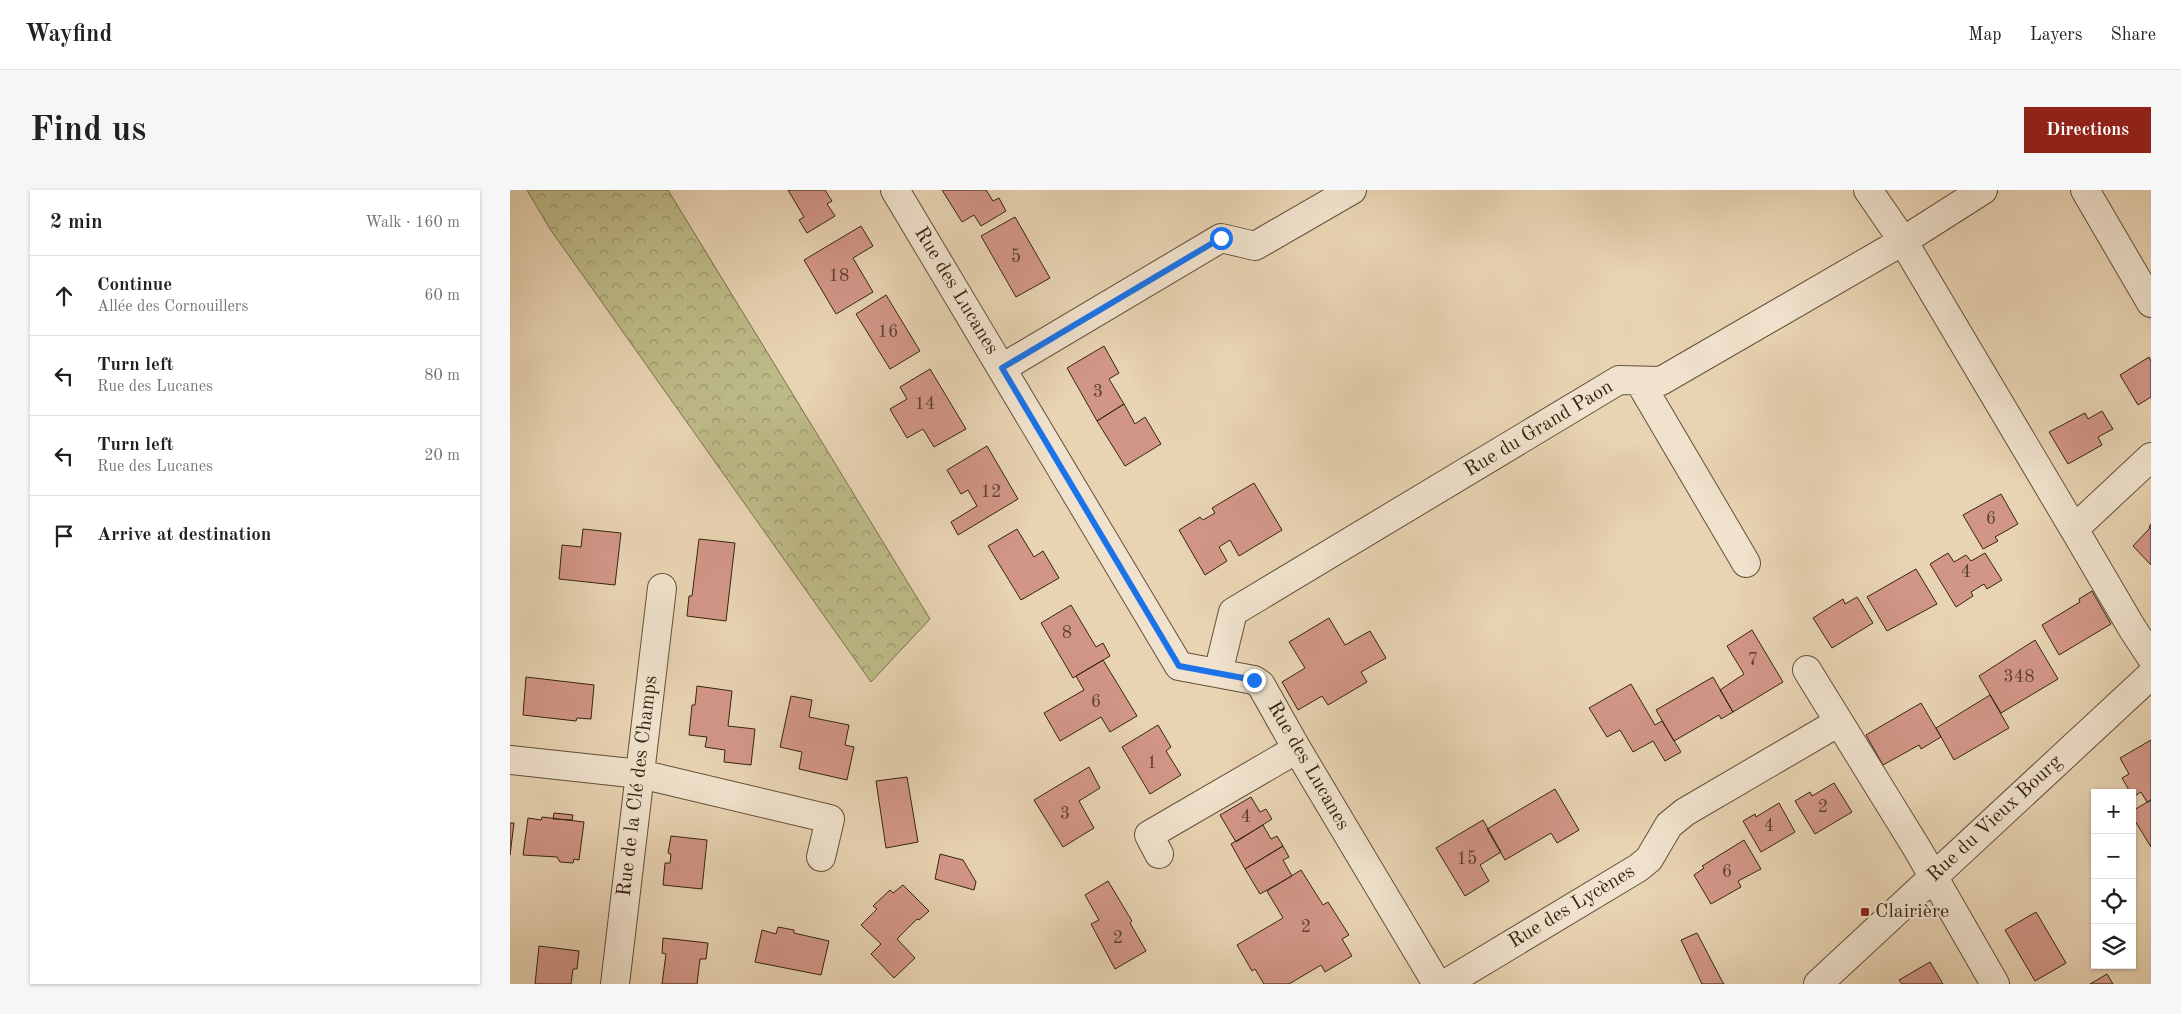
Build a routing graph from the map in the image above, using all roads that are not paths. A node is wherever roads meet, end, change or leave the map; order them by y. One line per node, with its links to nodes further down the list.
1 (895, 190): 8 (street, Rue des Lucanes)
2 (1352, 190): 8 (street)
3 (1868, 190): 6 (street)
4 (1983, 190): 6 (street, Rue du Grand Paon)
5 (2085, 190): 7 (street)
6 (1903, 241): 9 (street, Rue du Grand Paon); 11 (street)
7 (2151, 303)
8 (1002, 368): 16 (street, Rue des Lucanes)
9 (1639, 381): 12 (street); 16 (street, Rue du Grand Paon)
10 (2151, 457): 11 (street)
11 (2074, 529): 14 (street)
12 (1746, 563)
13 (662, 588): 21 (street, Rue de la Clé des Champs)
14 (2151, 657)
15 (1807, 670): 18 (street)
16 (1218, 674): 19 (street, Rue des Lucanes)
17 (2151, 675): 24 (street, Rue du Vieux Bourg)
18 (1838, 722): 24 (street); 27 (street, Rue des Lycènes)
19 (1297, 749): 22 (street); 26 (street, Rue des Lucanes)
20 (510, 760): 21 (street)
21 (640, 774): 23 (street); 25 (street, Rue de la Clé des Champs)
22 (1159, 854)
23 (821, 857)
24 (1932, 877): 28 (street, Rue du Vieux Bourg); 29 (street)
25 (615, 984)
26 (1437, 984)
27 (1445, 984)
28 (1818, 984)
29 (1995, 984)

